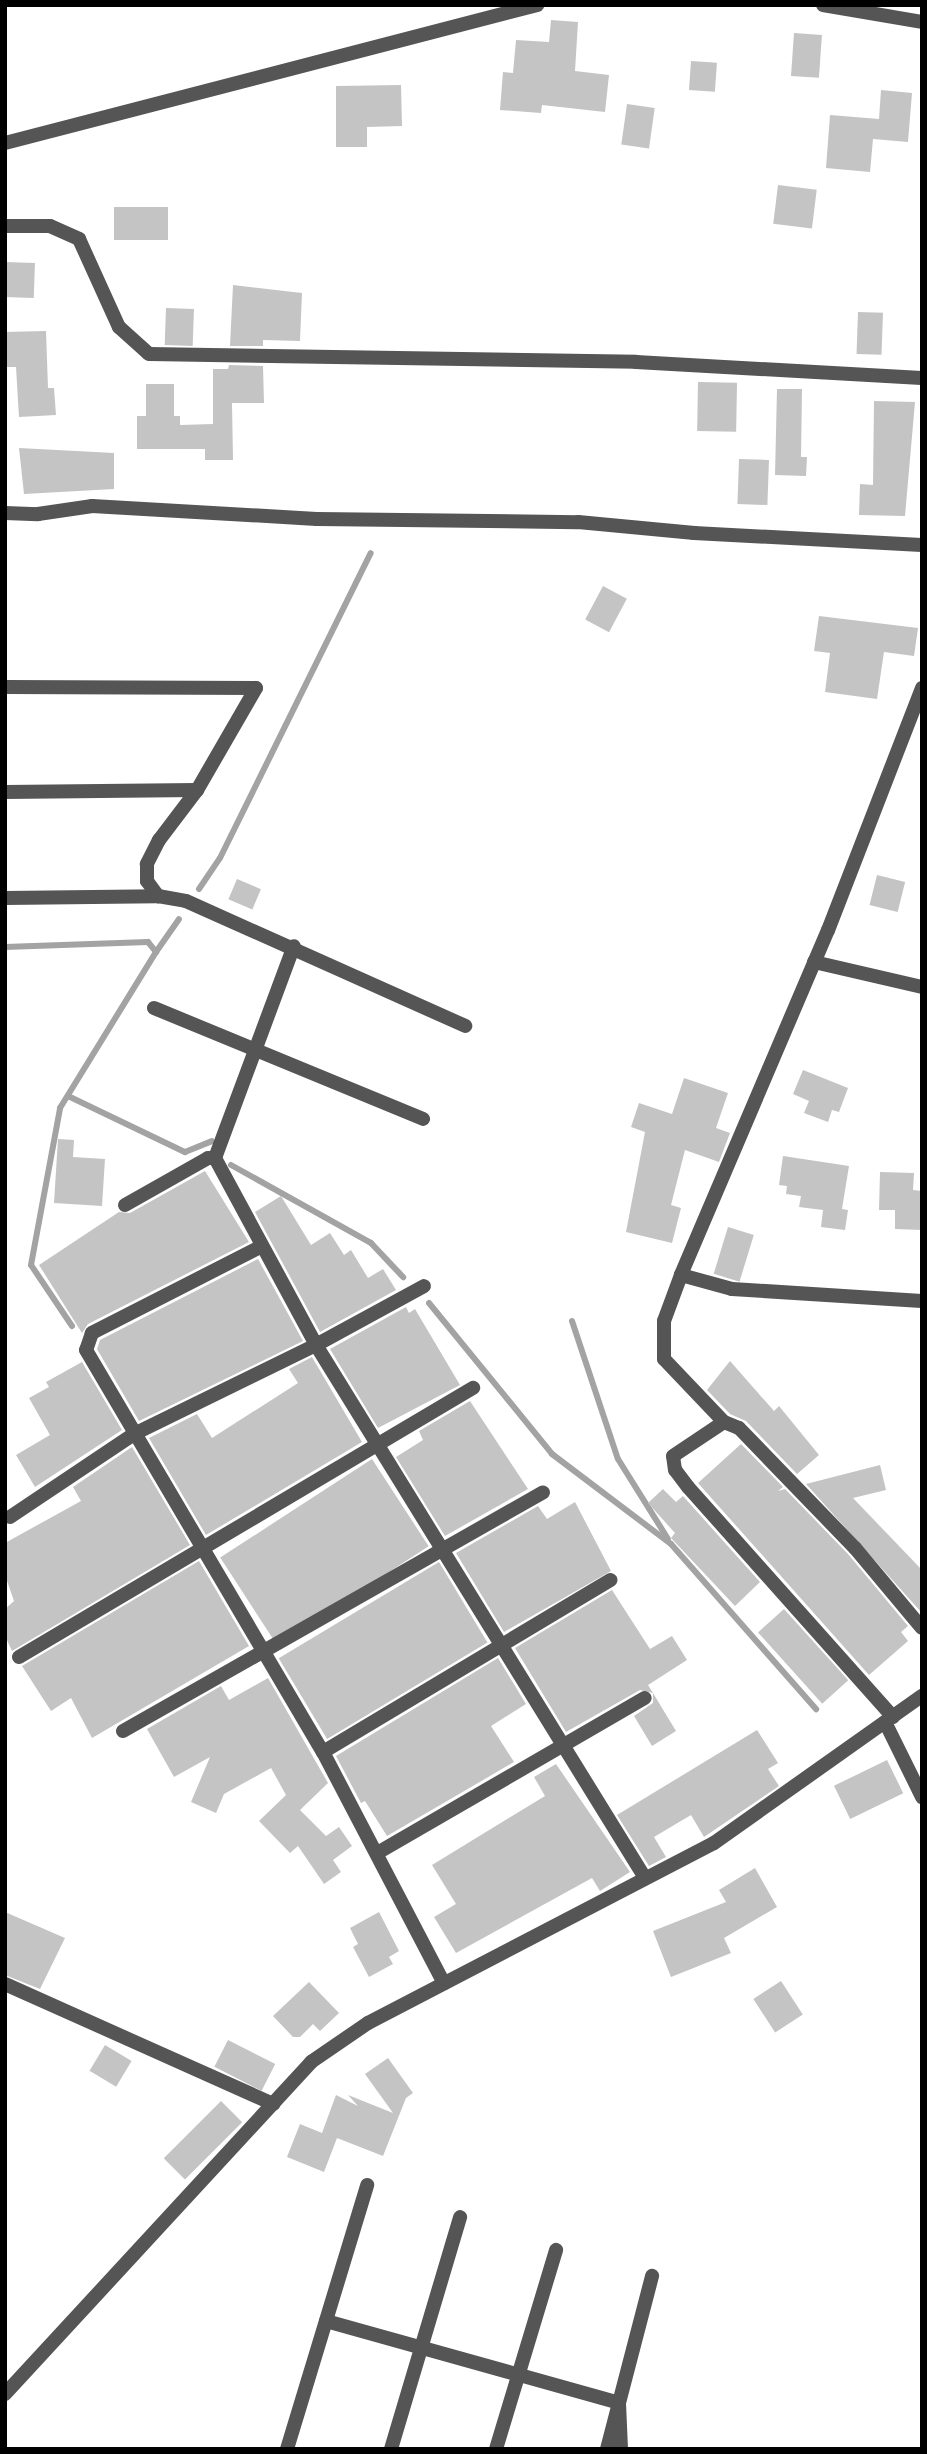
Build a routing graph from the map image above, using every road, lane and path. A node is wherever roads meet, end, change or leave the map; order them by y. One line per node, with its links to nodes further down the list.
1 (537, 5): 4 (street)
2 (823, 5): 3 (street)
3 (922, 22)
4 (5, 143)
5 (5, 226): 6 (street)
6 (922, 378)
7 (5, 513): 8 (street)
8 (922, 545)
9 (5, 687): 11 (street)
10 (922, 688): 16 (street)
11 (197, 790): 12 (street); 13 (street)
12 (5, 793)
13 (158, 897): 14 (street); 15 (street)
14 (5, 898)
15 (293, 946): 19 (street); 20 (street)
16 (814, 962): 17 (street); 25 (street)
17 (922, 987)
18 (154, 1008): 20 (street)
19 (465, 1026)
20 (254, 1051): 21 (street); 22 (street)
21 (423, 1119)
22 (215, 1158): 23 (street); 24 (street)
23 (125, 1205)
24 (260, 1247): 28 (street); 31 (street)
25 (681, 1275): 27 (street); 30 (street)
26 (424, 1286): 28 (street)
27 (922, 1301)
28 (316, 1345): 31 (street); 32 (street)
29 (473, 1388): 32 (street)
30 (724, 1422): 38 (street); 44 (street)
31 (134, 1434): 34 (street); 35 (street)
32 (379, 1447): 35 (street); 36 (street)
33 (543, 1492): 36 (street)
34 (10, 1517)
35 (203, 1550): 40 (street); 41 (street)
36 (443, 1550): 39 (street); 40 (street)
37 (610, 1580): 39 (street)
38 (922, 1628)
39 (503, 1647): 46 (street); 47 (street)
40 (262, 1649): 45 (street); 47 (street)
41 (19, 1657)
42 (922, 1696): 44 (street)
43 (645, 1698): 46 (street)
44 (889, 1720): 48 (street); 50 (street)
45 (123, 1731)
46 (564, 1746): 49 (street); 50 (street)
47 (323, 1752): 49 (street)
48 (922, 1797)
49 (379, 1852): 51 (street)
50 (645, 1878): 51 (street)
51 (444, 1983): 53 (street)
52 (5, 1984): 53 (street)
53 (274, 2104): 61 (street)
54 (367, 2185): 58 (street)
55 (460, 2217): 59 (street)
56 (556, 2250): 60 (street)
57 (652, 2276): 62 (street)
58 (326, 2321): 59 (street); 63 (street)
59 (421, 2347): 60 (street); 64 (street)
60 (520, 2375): 62 (street); 65 (street)
61 (5, 2395)
62 (619, 2403): 66 (street); 67 (street)
63 (287, 2449)
64 (391, 2449)
65 (496, 2449)
66 (607, 2449)
67 (621, 2449)

